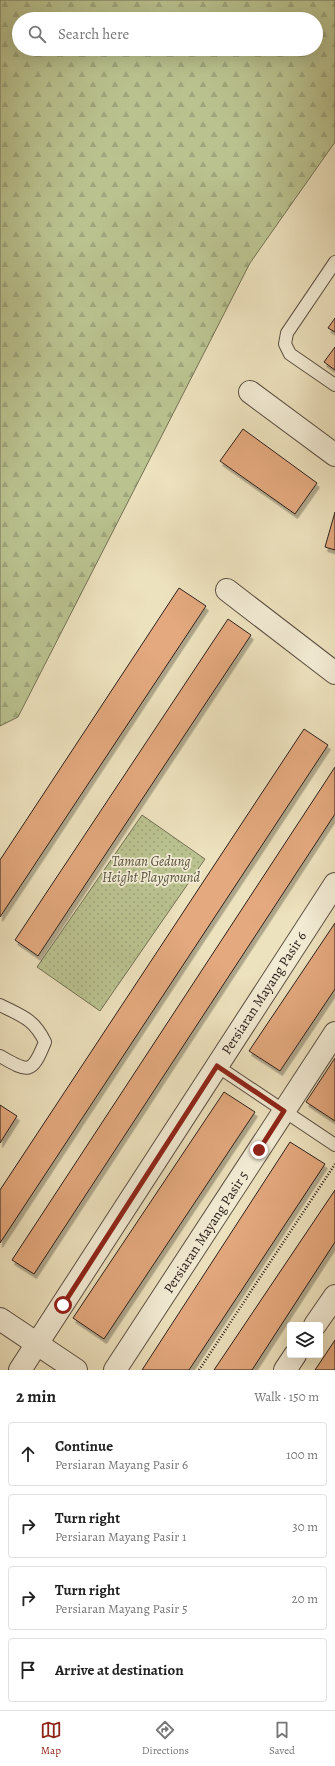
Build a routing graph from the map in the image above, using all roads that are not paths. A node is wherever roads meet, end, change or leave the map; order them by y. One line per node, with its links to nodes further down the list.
1 (335, 262): 2 (lane)
2 (335, 385)
3 (250, 392): 4 (street)
4 (335, 455)
5 (227, 590): 6 (street)
6 (335, 673)
7 (335, 884): 11 (street, Persiaran Mayang Pasir 6)
8 (0, 1005): 10 (lane)
9 (335, 1033): 12 (street, Persiaran Mayang Pasir 5)
10 (0, 1056)
11 (217, 1066): 12 (lane); 17 (street, Persiaran Mayang Pasir 6)
12 (284, 1111): 13 (lane); 21 (street, Persiaran Mayang Pasir 5)
13 (335, 1145)
14 (335, 1296): 16 (street)
15 (0, 1319): 17 (street)
16 (317, 1322)
17 (38, 1344): 19 (street, Persiaran Mayang Pasir 6); 20 (street)
18 (293, 1358): 22 (street)
19 (20, 1370)
20 (76, 1370)
21 (116, 1370)
22 (285, 1370)

